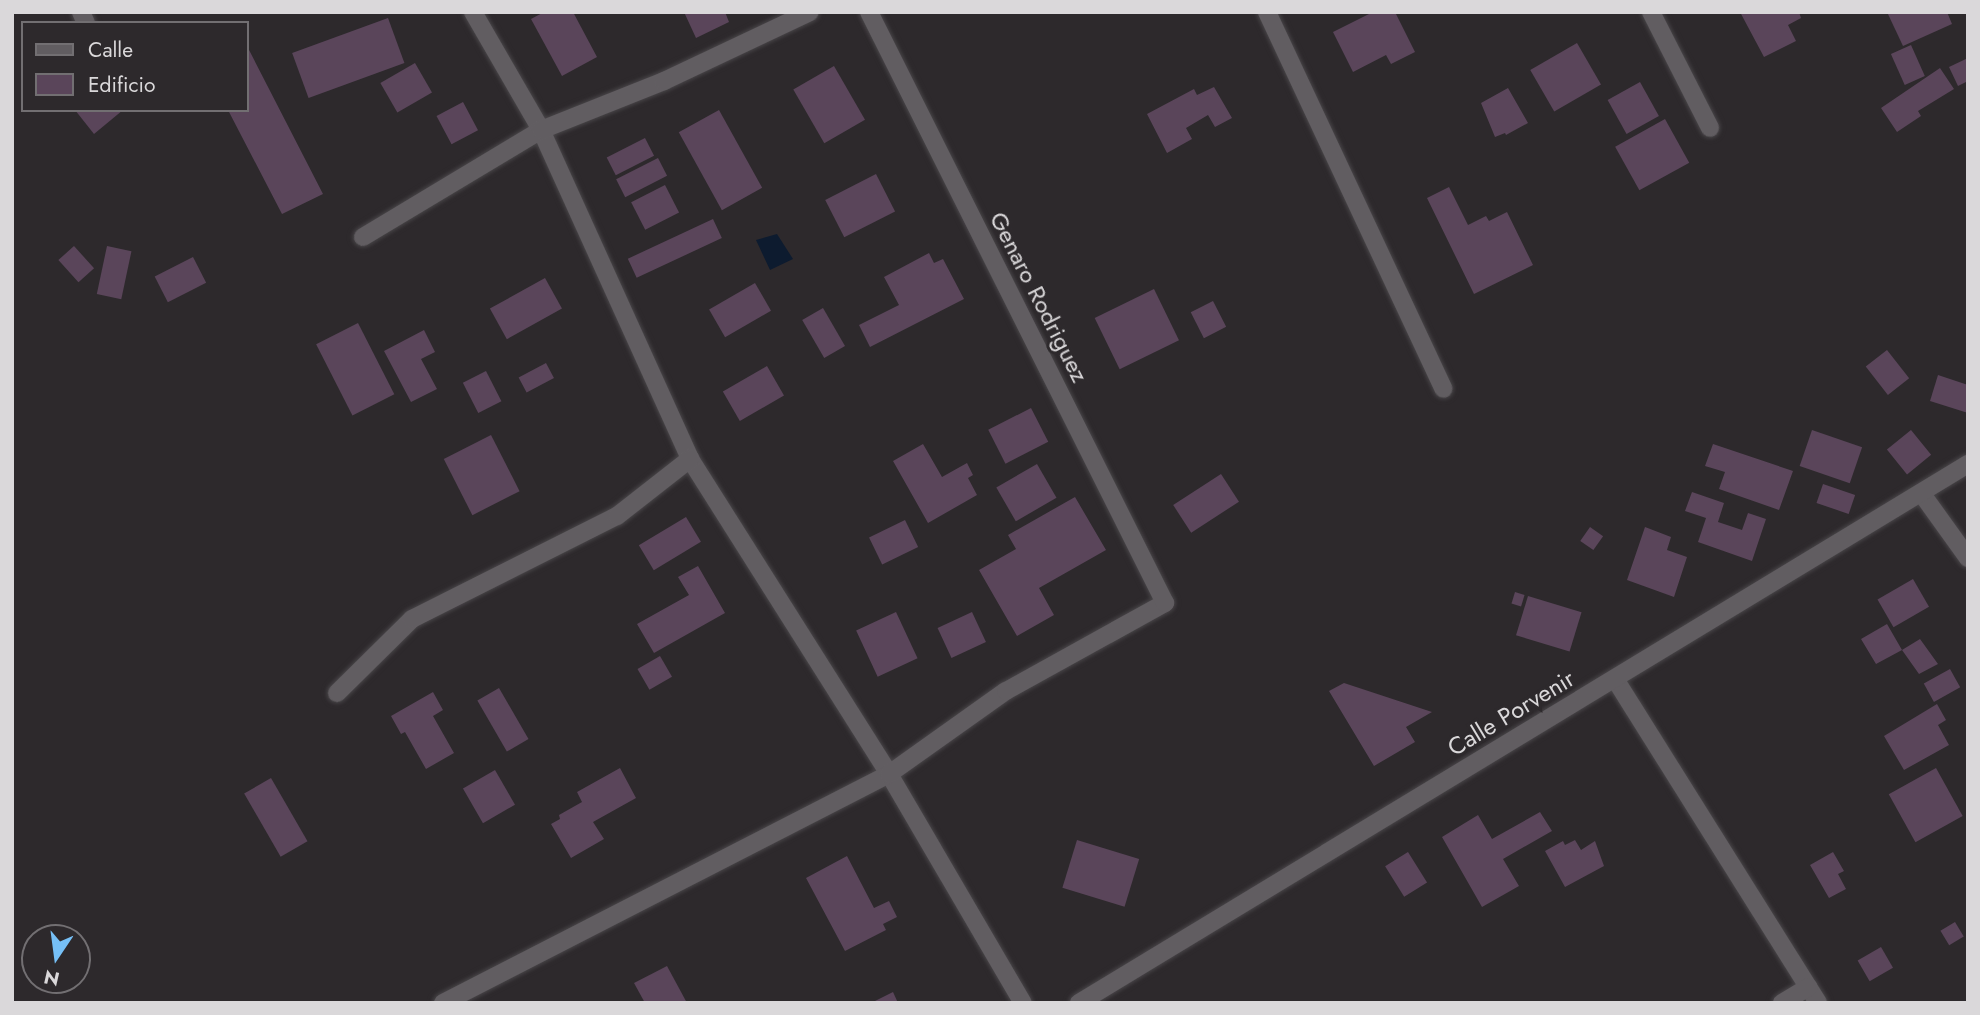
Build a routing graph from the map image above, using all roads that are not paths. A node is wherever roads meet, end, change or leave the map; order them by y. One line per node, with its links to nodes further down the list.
1 (473, 12): 7 (street)
2 (810, 12): 7 (street)
3 (869, 12): 16 (street, Genaro Rodriguez)
4 (1267, 12): 9 (street)
5 (1651, 12): 6 (street)
6 (1710, 128)
7 (541, 130): 8 (street); 10 (street)
8 (363, 237)
9 (1444, 389)
10 (690, 459): 15 (street); 16 (street)
11 (1968, 464): 12 (street, Calle Porvenir)
12 (1922, 494): 13 (street); 14 (street, Calle Porvenir)
13 (1968, 558)
14 (1615, 679): 17 (street); 20 (street, Calle Porvenir)
15 (337, 693)
16 (889, 774): 18 (street); 19 (street)
17 (1814, 995): 21 (street)
18 (443, 1003)
19 (1023, 1003)
20 (1079, 1003)
21 (1782, 1003)

